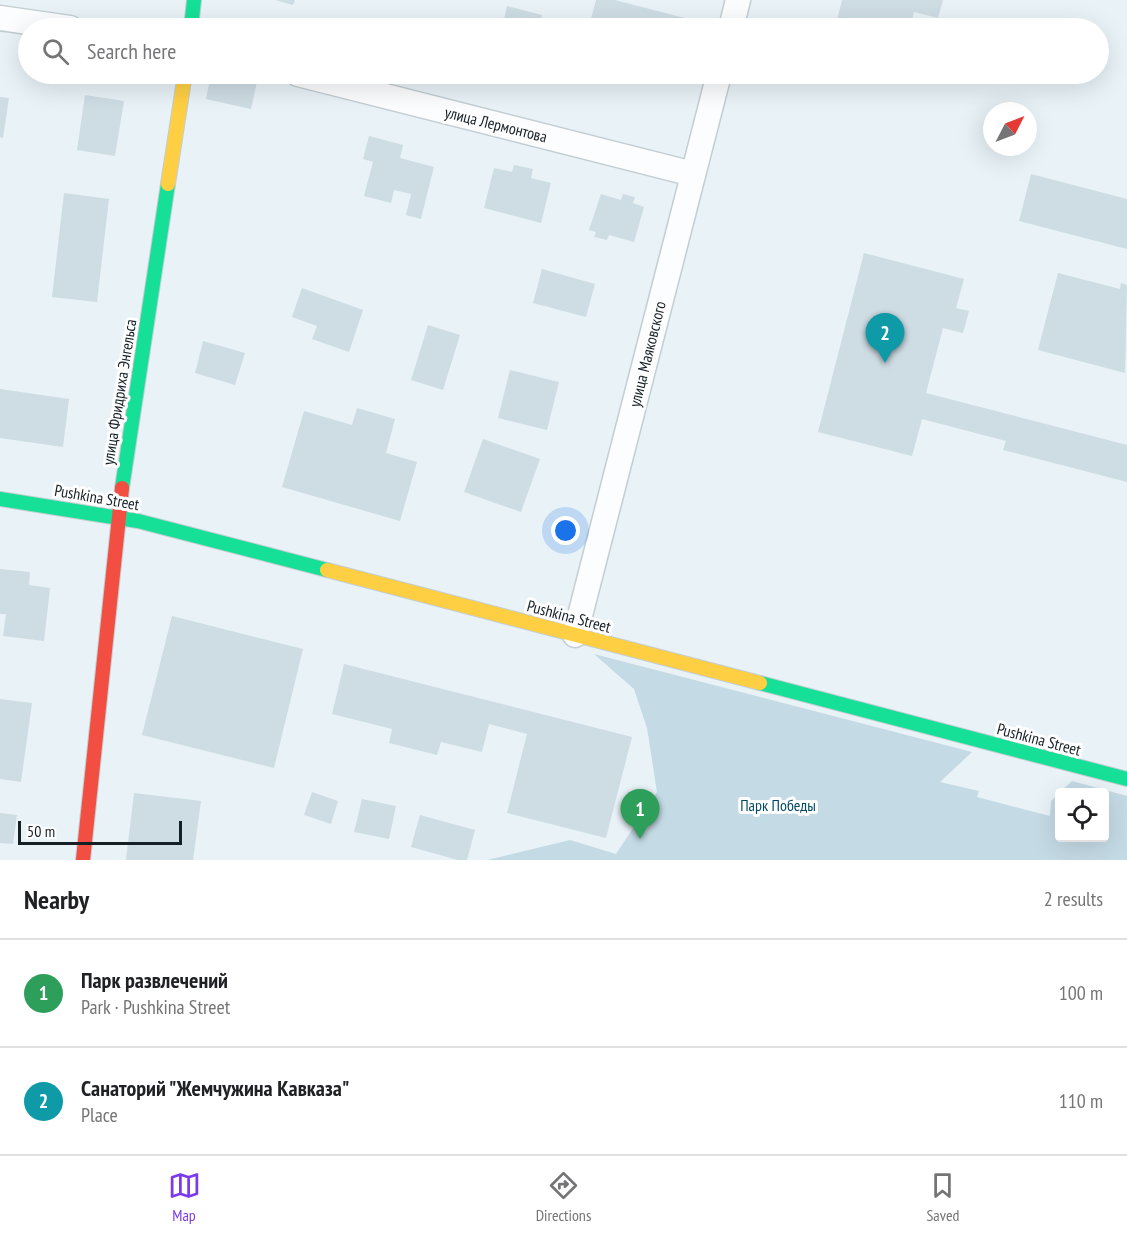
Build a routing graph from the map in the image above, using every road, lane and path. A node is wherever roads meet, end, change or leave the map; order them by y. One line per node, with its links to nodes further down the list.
1 (194, 0): 4 (street)
2 (738, 0): 5 (street)
3 (0, 18): 6 (street)
4 (192, 18)
5 (734, 18)
6 (18, 21)
7 (183, 84): 12 (street, улица Фридриха Энгельса)
8 (338, 84): 10 (street, улица Лермонтова)
9 (716, 84): 10 (street, улица Маяковского)
10 (693, 174): 13 (street, улица Маяковского)
11 (0, 499): 12 (street, Pushkina Street)
12 (118, 516): 13 (street, Pushkina Street); 15 (street, улица Фридриха Энгельса)
13 (575, 634): 14 (street, Pushkina Street)
14 (1127, 779)
15 (83, 860)

